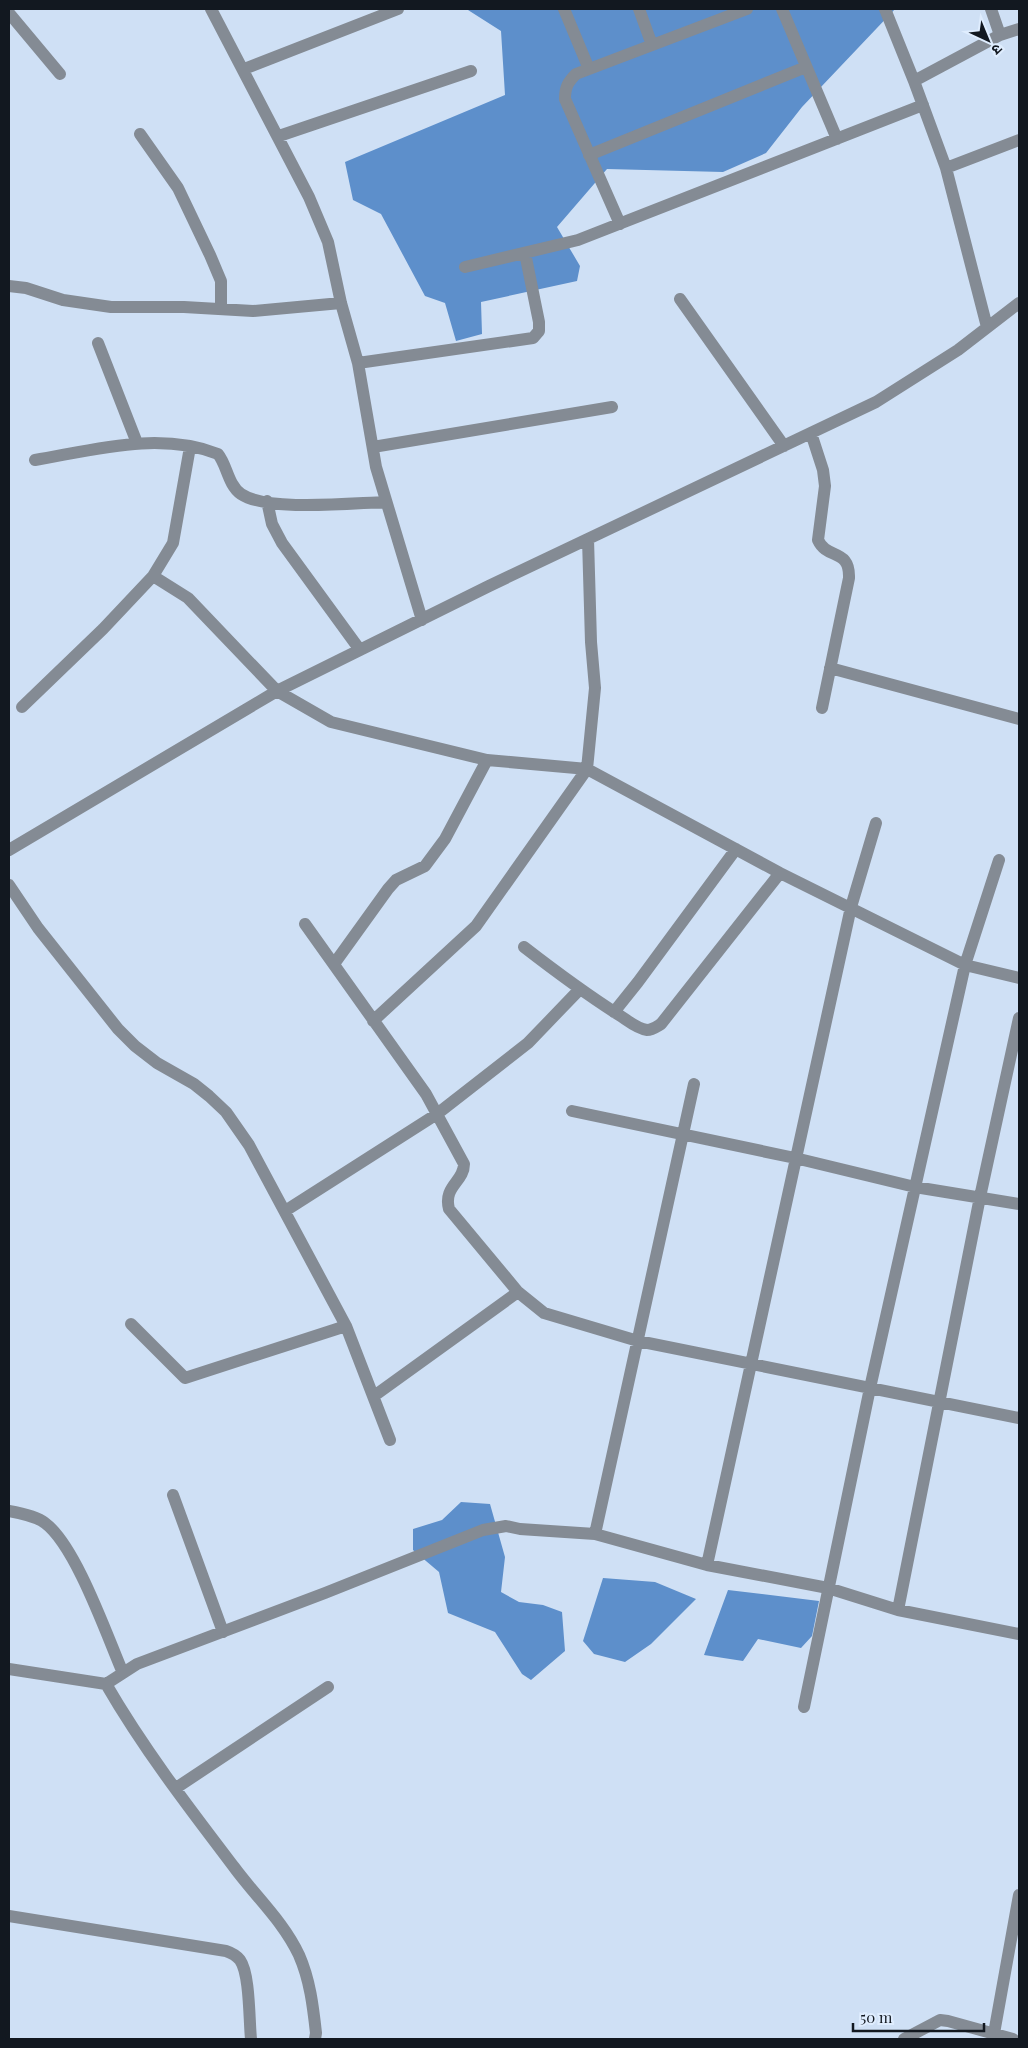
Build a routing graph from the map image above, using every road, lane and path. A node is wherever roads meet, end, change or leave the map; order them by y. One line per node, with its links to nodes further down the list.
1 (211, 9): 16 (street)
2 (398, 9): 16 (street)
3 (564, 9): 15 (street)
4 (639, 9): 13 (street)
5 (747, 9): 10 (street)
6 (782, 9): 14 (street)
7 (885, 9): 19 (street)
8 (990, 9): 12 (street)
9 (9, 13): 18 (street)
10 (725, 13): 13 (street)
11 (1019, 29): 12 (street)
12 (1000, 35): 19 (street)
13 (652, 45): 15 (street)
14 (806, 66): 23 (street); 25 (street)
15 (589, 69): 25 (street)
16 (244, 70): 22 (street)
17 (471, 71): 22 (street)
18 (60, 74)
19 (914, 81): 20 (street)
20 (923, 105): 23 (street); 26 (street)
21 (140, 134): 34 (street)
22 (279, 136): 32 (street)
23 (836, 139): 27 (street)
24 (1019, 140): 26 (street)
25 (590, 156): 27 (street)
26 (946, 168): 35 (street)
27 (620, 224): 28 (street)
28 (525, 253): 29 (street); 37 (street)
29 (465, 267)
30 (9, 286): 34 (street)
31 (680, 299): 41 (street)
32 (341, 303): 34 (street); 37 (street)
33 (1019, 303): 35 (street)
34 (221, 309)
35 (987, 327): 39 (street)
36 (98, 342): 40 (street)
37 (358, 363): 43 (street)
38 (612, 408): 43 (street)
39 (811, 433): 41 (street); 51 (street)
40 (137, 443): 42 (street); 44 (street)
41 (784, 446): 47 (street)
42 (190, 447): 45 (street); 48 (street)
43 (373, 447): 46 (street)
44 (35, 460)
45 (267, 501): 46 (street); 50 (street)
46 (386, 502): 49 (street)
47 (588, 539): 49 (street); 57 (street)
48 (153, 576): 52 (street); 53 (street)
49 (422, 620): 50 (street)
50 (360, 650): 52 (street)
51 (830, 668): 54 (street); 55 (street)
52 (277, 691): 56 (street); 60 (street)
53 (22, 707)
54 (822, 708)
55 (1019, 719)
56 (487, 760): 57 (street); 67 (street)
57 (587, 769): 59 (street); 73 (street)
58 (876, 823): 64 (street)
59 (736, 849): 62 (street); 71 (street)
60 (9, 850)
61 (999, 860): 68 (street)
62 (780, 873): 64 (street); 71 (street)
63 (9, 885): 82 (street)
64 (850, 907): 68 (street); 78 (street)
65 (305, 924): 67 (street)
66 (524, 947): 70 (street)
67 (334, 964): 73 (street)
68 (965, 965): 69 (street); 79 (street)
69 (1019, 978)
70 (579, 990): 71 (street); 76 (street)
71 (614, 1012)
72 (1019, 1018): 80 (street)
73 (374, 1021): 76 (street)
74 (694, 1084): 77 (street)
75 (572, 1111): 77 (street)
76 (437, 1114): 82 (street); 83 (street)
77 (683, 1134): 78 (street); 86 (street)
78 (795, 1158): 79 (street); 87 (street)
79 (915, 1187): 80 (street); 88 (street)
80 (980, 1198): 81 (street); 90 (street)
81 (1019, 1204)
82 (285, 1211): 85 (street)
83 (518, 1292): 86 (street); 89 (street)
84 (131, 1324): 85 (street)
85 (346, 1326): 89 (street)
86 (638, 1341): 87 (street); 95 (street)
87 (750, 1363): 88 (street); 96 (street)
88 (870, 1388): 90 (street); 97 (street)
89 (374, 1396): 92 (street)
90 (939, 1401): 91 (street); 98 (street)
91 (1019, 1418)
92 (390, 1440)
93 (173, 1495): 99 (street)
94 (9, 1511): 102 (street)
95 (596, 1534): 96 (street); 99 (street)
96 (707, 1565): 97 (street)
97 (828, 1588): 98 (street); 105 (street)
98 (898, 1610): 100 (street)
99 (224, 1632): 102 (street)
100 (1019, 1634)
101 (9, 1668): 103 (street)
102 (123, 1673): 103 (street)
103 (106, 1684): 106 (street)
104 (328, 1687): 106 (street)
105 (804, 1707)
106 (176, 1788): 111 (street)
107 (1019, 1894): 109 (street)
108 (9, 1916): 110 (street)
109 (993, 2037): 112 (street); 113 (street)
110 (251, 2039)
111 (315, 2039)
112 (904, 2039)
113 (1013, 2039)

